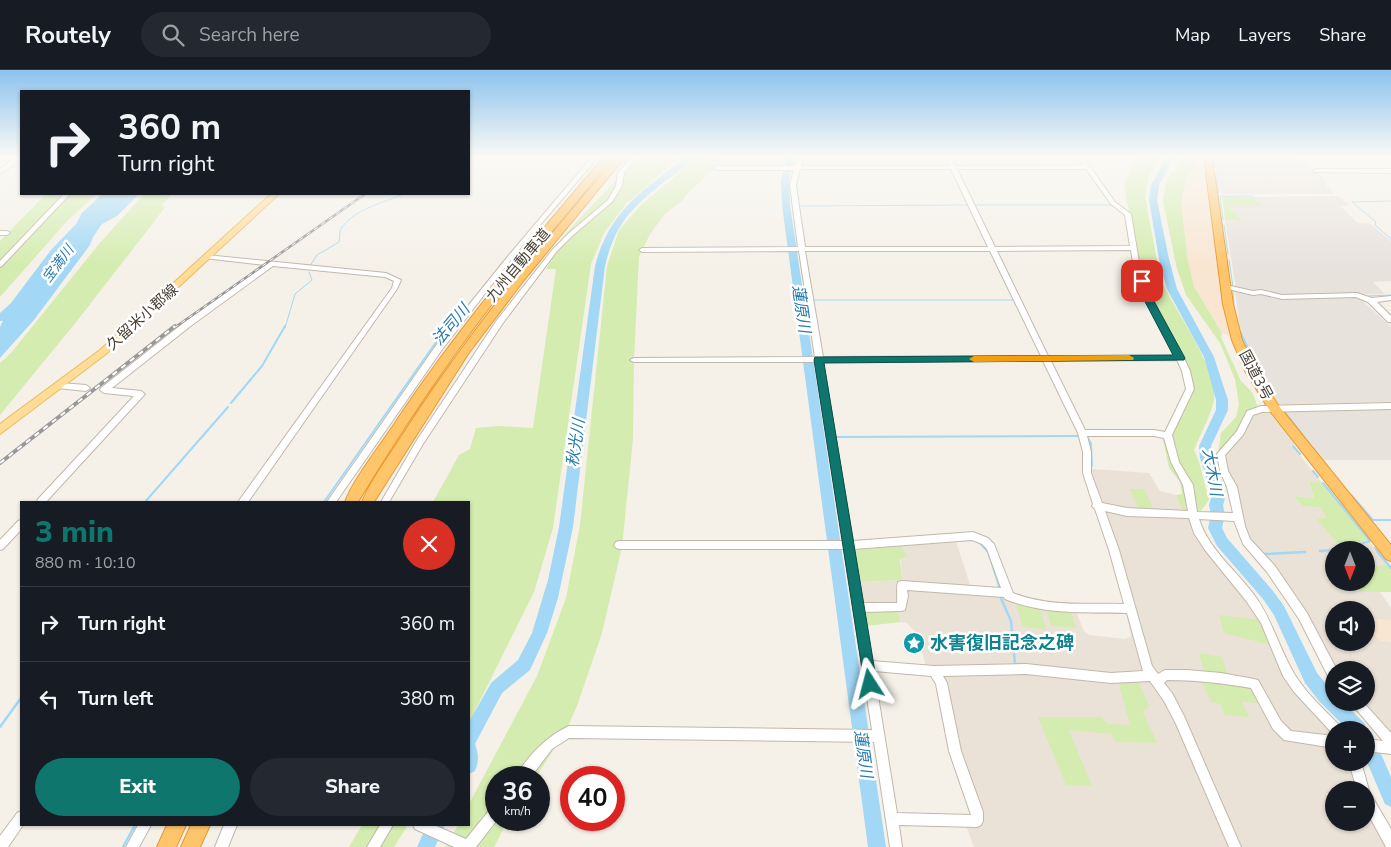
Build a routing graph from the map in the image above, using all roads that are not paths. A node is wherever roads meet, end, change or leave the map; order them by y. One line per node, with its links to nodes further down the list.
1 (565, 193): 35 (street)
2 (578, 193): 36 (highway, 九州自動車道)
3 (591, 193): 37 (highway, 九州自動車道)
4 (615, 193): 38 (street)
5 (794, 193): 14 (street)
6 (965, 193): 12 (street)
7 (1106, 193): 11 (street)
8 (1213, 193): 18 (highway, 国道3号)
9 (66, 195): 17 (street)
10 (274, 195): 15 (main road, 久留米小郡線)
11 (1134, 248): 12 (street); 23 (street)
12 (992, 249): 14 (street); 22 (street)
13 (642, 250): 14 (street)
14 (802, 250): 25 (street)
15 (206, 258): 16 (street); 26 (main road, 久留米小郡線)
16 (271, 264): 33 (street); 34 (street)
17 (0, 265)
18 (1226, 287): 20 (street); 29 (highway, 国道3号)
19 (1391, 298): 20 (street)
20 (1371, 300): 21 (street)
21 (1391, 320)
22 (1044, 358): 23 (street); 25 (street); 31 (street)
23 (1180, 358): 32 (street)
24 (634, 360): 25 (street)
25 (819, 360): 44 (street)
26 (60, 386): 27 (street); 30 (main road, 久留米小郡線)
27 (86, 388)
28 (1391, 406): 29 (street)
29 (1274, 408): 41 (street); 46 (highway, 国道3号)
30 (0, 430)
31 (1082, 433): 32 (street); 39 (street)
32 (1168, 435): 40 (street)
33 (42, 501)
34 (244, 501)
35 (332, 501)
36 (352, 501)
37 (369, 501)
38 (386, 501)
39 (1097, 506): 40 (street); 49 (street)
40 (1197, 515): 41 (street); 55 (street)
41 (1235, 517): 50 (street)
42 (20, 525): 45 (street)
43 (619, 545): 44 (street)
44 (849, 545): 47 (street); 48 (street)
45 (0, 546)
46 (1391, 555)
47 (1007, 593): 48 (street); 49 (street)
48 (859, 608): 51 (street)
49 (1129, 609): 53 (street)
50 (1326, 661)
51 (868, 666): 52 (street); 57 (street)
52 (934, 671): 53 (street); 65 (street)
53 (1155, 679): 58 (street); 84 (street)
54 (1363, 711): 59 (street)
55 (1328, 721)
56 (856, 735): 57 (street); 62 (street)
57 (879, 736): 65 (street)
58 (1325, 741)
59 (1391, 742)
60 (1375, 746): 61 (street)
61 (1391, 748)
62 (532, 766)
63 (1375, 814): 74 (street)
64 (20, 818): 76 (street)
65 (892, 819): 83 (street)
66 (485, 823): 75 (street)
67 (144, 826): 77 (street)
68 (176, 826): 78 (highway)
69 (200, 826): 79 (highway)
70 (206, 826): 80 (highway)
71 (231, 826): 81 (street)
72 (386, 826): 82 (street)
73 (421, 826): 75 (street)
74 (1391, 842)
75 (464, 846)
76 (0, 847)
77 (132, 847)
78 (166, 847)
79 (190, 847)
80 (198, 847)
81 (222, 847)
82 (373, 847)
83 (896, 847)
84 (1235, 847)

